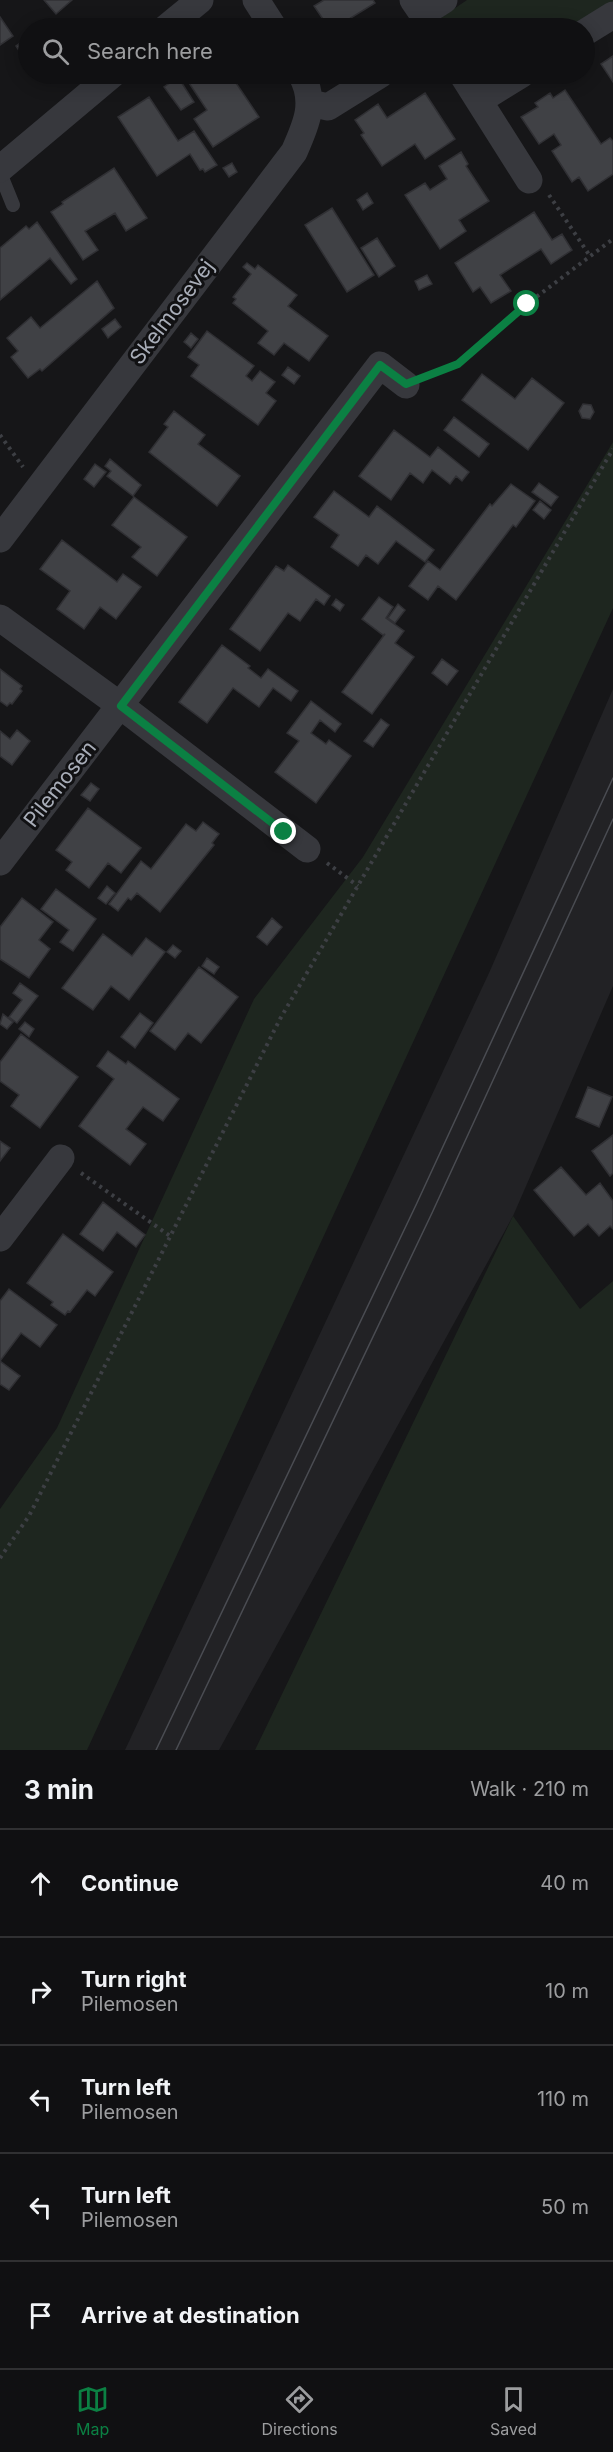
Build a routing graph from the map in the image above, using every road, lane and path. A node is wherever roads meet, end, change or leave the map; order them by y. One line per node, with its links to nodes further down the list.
1 (200, 0): 4 (street)
2 (256, 0): 5 (street)
3 (613, 15): 6 (street)
4 (178, 18)
5 (268, 18)
6 (595, 27)
7 (101, 84): 14 (street)
8 (304, 84): 13 (street)
9 (365, 84): 13 (street)
10 (469, 84): 12 (street)
11 (506, 84): 12 (street)
12 (480, 100): 15 (street)
13 (310, 103): 22 (street, Skelmosevej)
14 (0, 171): 16 (lane)
15 (529, 180): 18 (path)
16 (13, 205)
17 (613, 239): 18 (path)
18 (590, 256): 19 (path)
19 (406, 384): 25 (street, Pilemosen)
20 (0, 435): 22 (path)
21 (613, 449): 28 (path)
22 (40, 484): 23 (street, Skelmosevej)
23 (0, 539)
24 (0, 618): 25 (street)
25 (121, 706): 26 (street); 27 (street, Pilemosen)
26 (307, 849): 28 (path)
27 (0, 862)
28 (357, 886): 30 (path)
29 (61, 1158): 30 (path); 31 (street)
30 (170, 1236): 32 (path)
31 (0, 1238)
32 (0, 1558)

